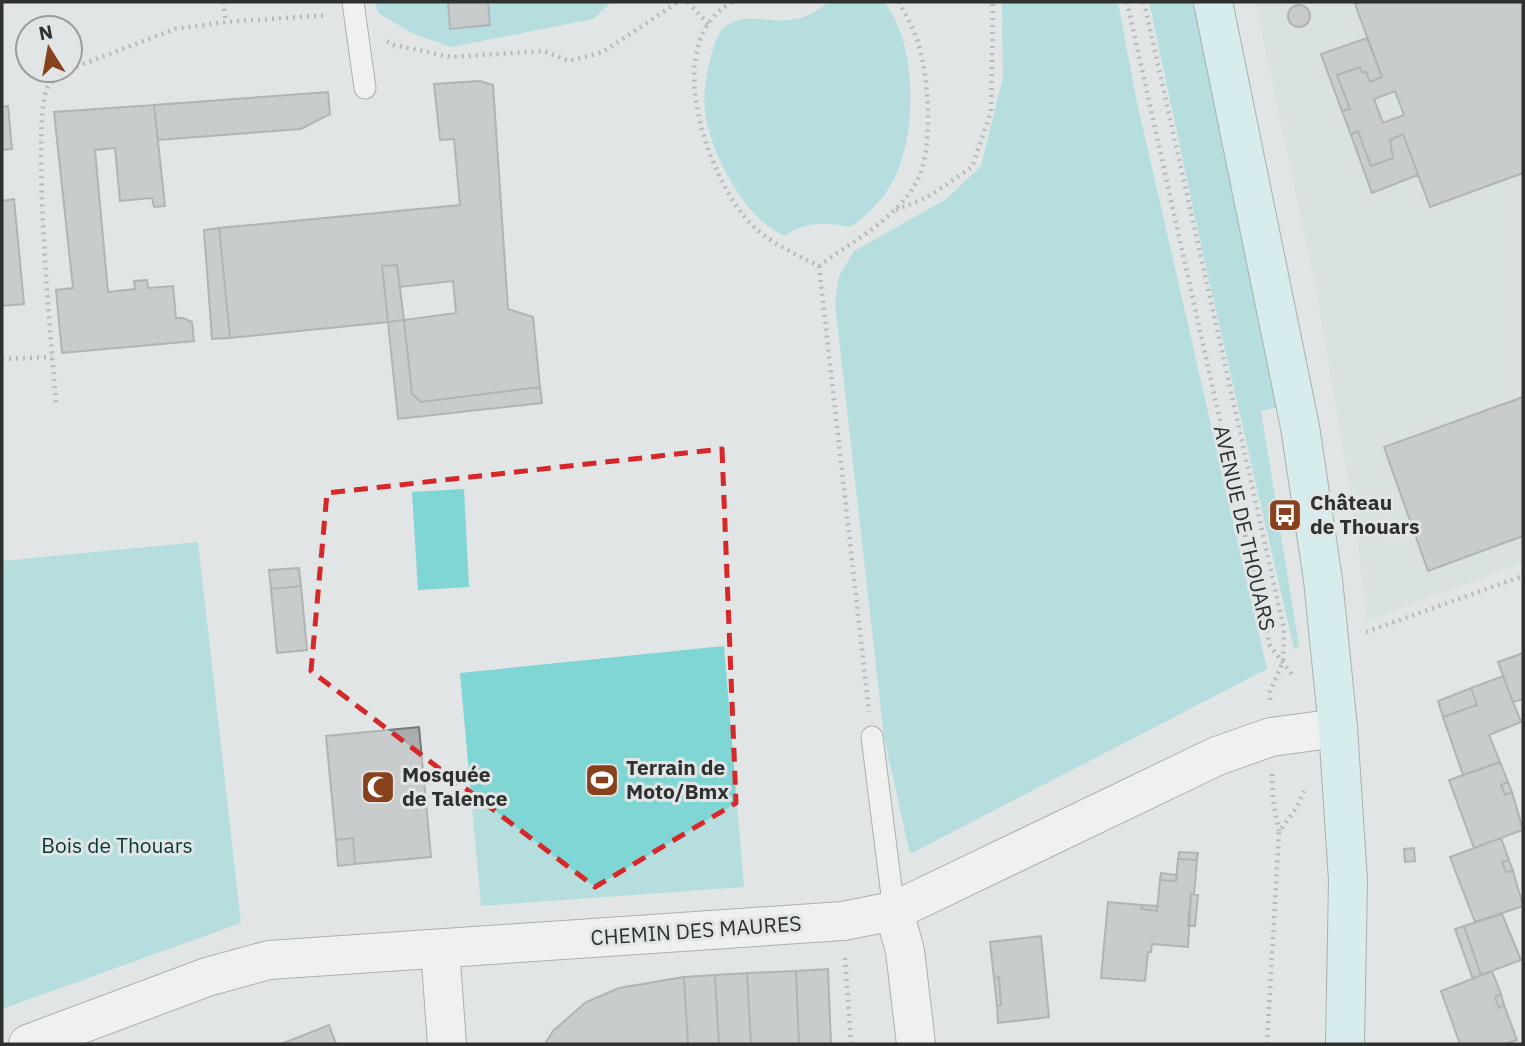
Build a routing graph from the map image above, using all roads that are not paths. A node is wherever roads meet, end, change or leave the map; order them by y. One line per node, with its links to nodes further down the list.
1 (1213, 2): 4 (street)
2 (354, 9): 3 (lane)
3 (365, 88)
4 (1305, 732): 6 (street, CHEMIN DES MAURES); 11 (street)
5 (872, 737): 6 (lane)
6 (894, 911): 7 (street, CHEMIN DES MAURES); 10 (street)
7 (440, 949): 8 (street, CHEMIN DES MAURES); 9 (street)
8 (28, 1044)
9 (447, 1044)
10 (916, 1044)
11 (1345, 1044)

